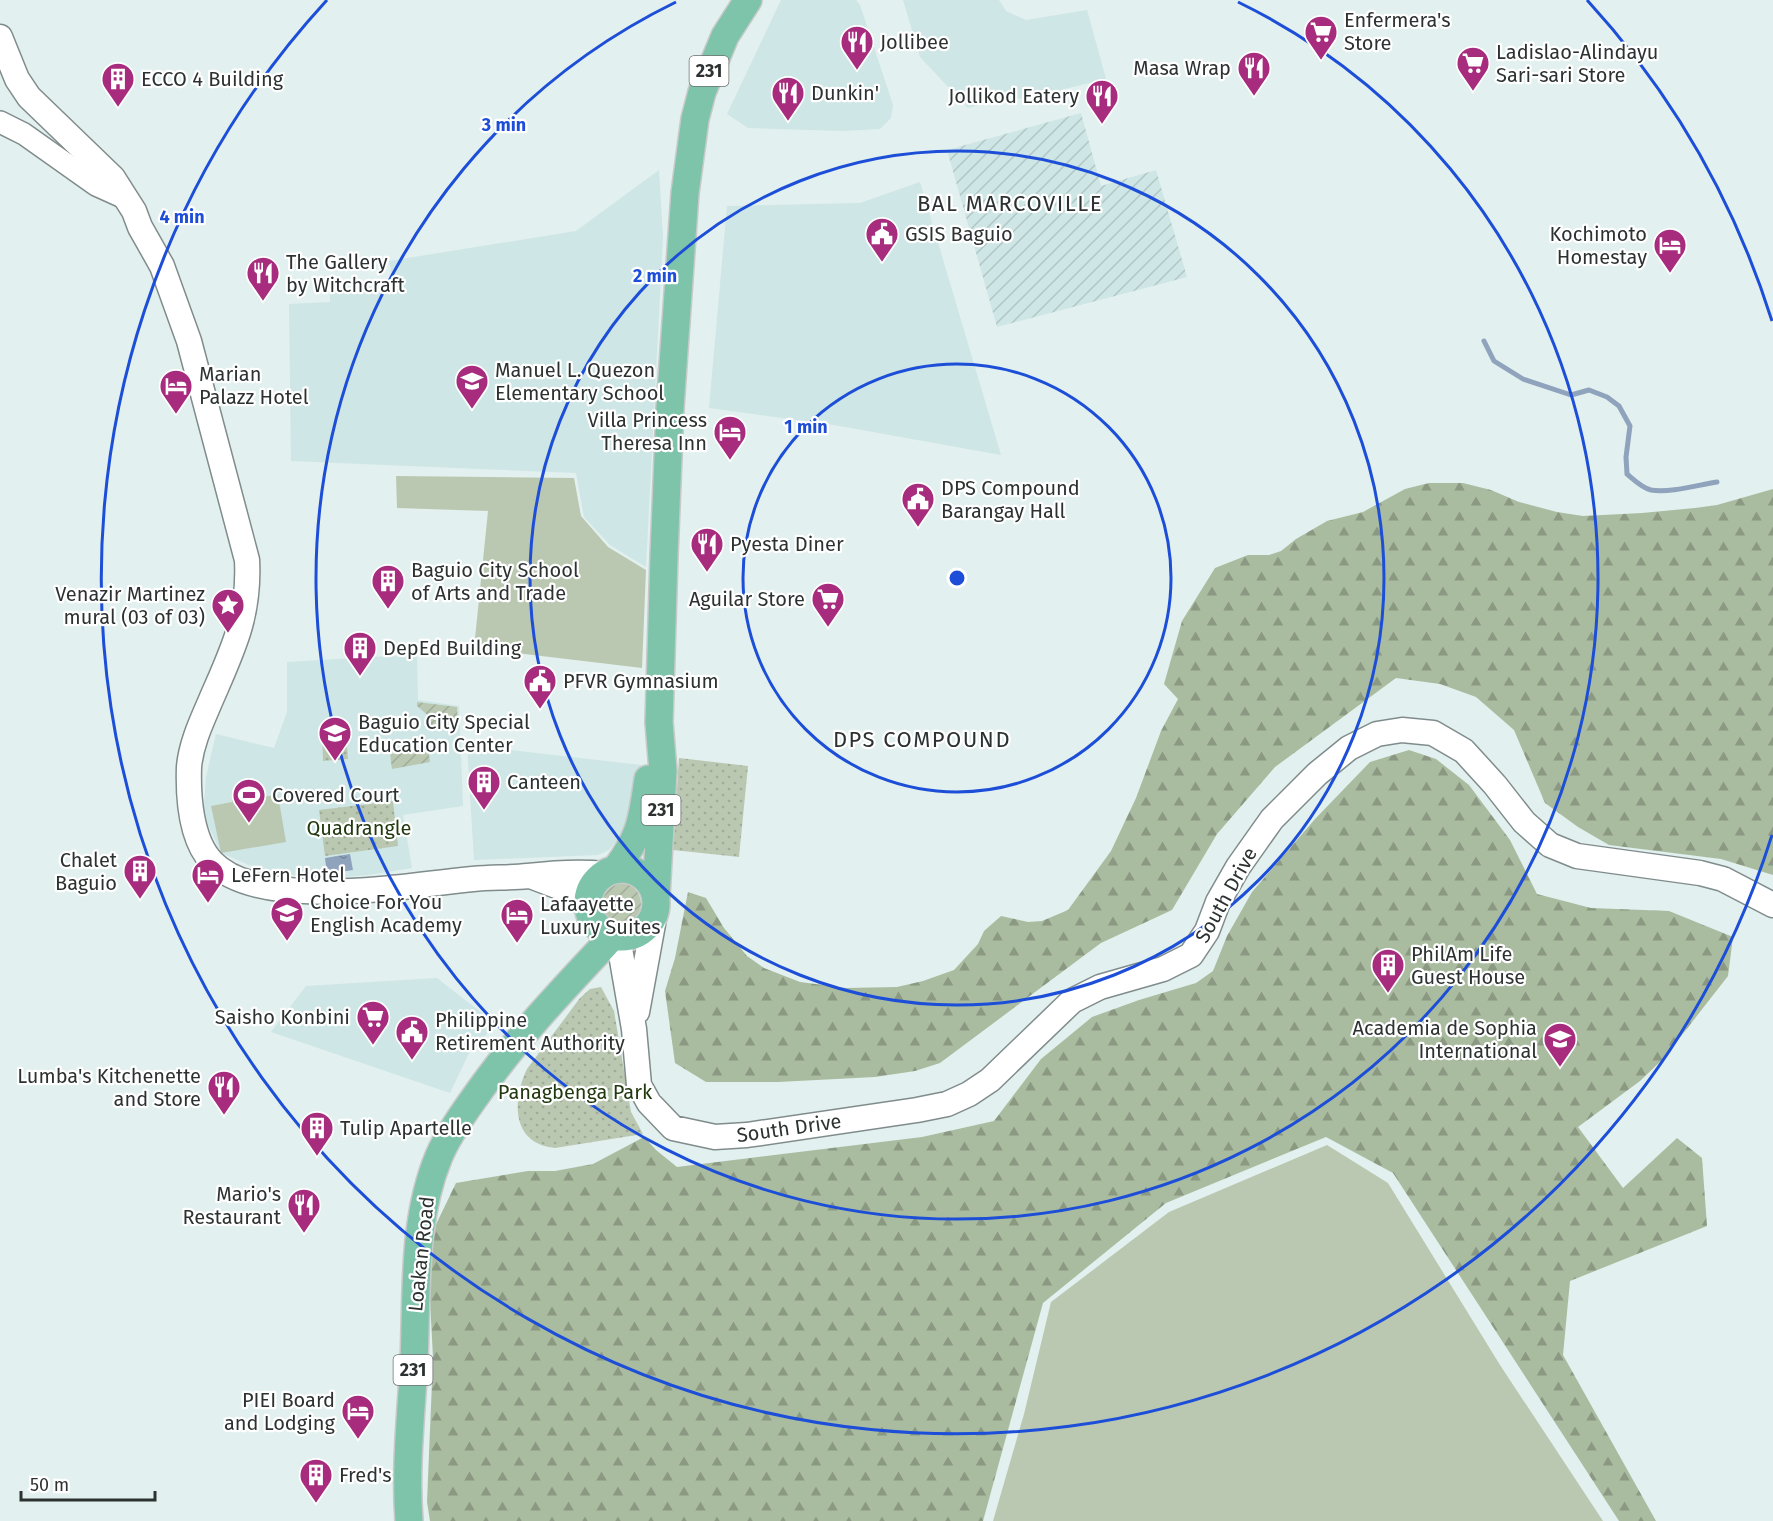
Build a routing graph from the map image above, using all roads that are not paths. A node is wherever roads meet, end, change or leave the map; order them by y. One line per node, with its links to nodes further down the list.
1 (748, 0): 5 (main road, 231)
2 (0, 37): 4 (main road)
3 (0, 122): 4 (street)
4 (127, 199): 7 (main road)
5 (659, 722): 6 (main road, 231); 8 (main road, 231)
6 (610, 871): 7 (main road); 8 (main road); 10 (main road, 231)
7 (527, 876): 10 (main road)
8 (656, 905): 10 (main road); 11 (main road, South Drive)
9 (1773, 905): 11 (main road, South Drive)
10 (603, 926): 11 (main road, South Drive); 12 (main road, Loakan Road / 231)
11 (634, 1029)
12 (408, 1521)

